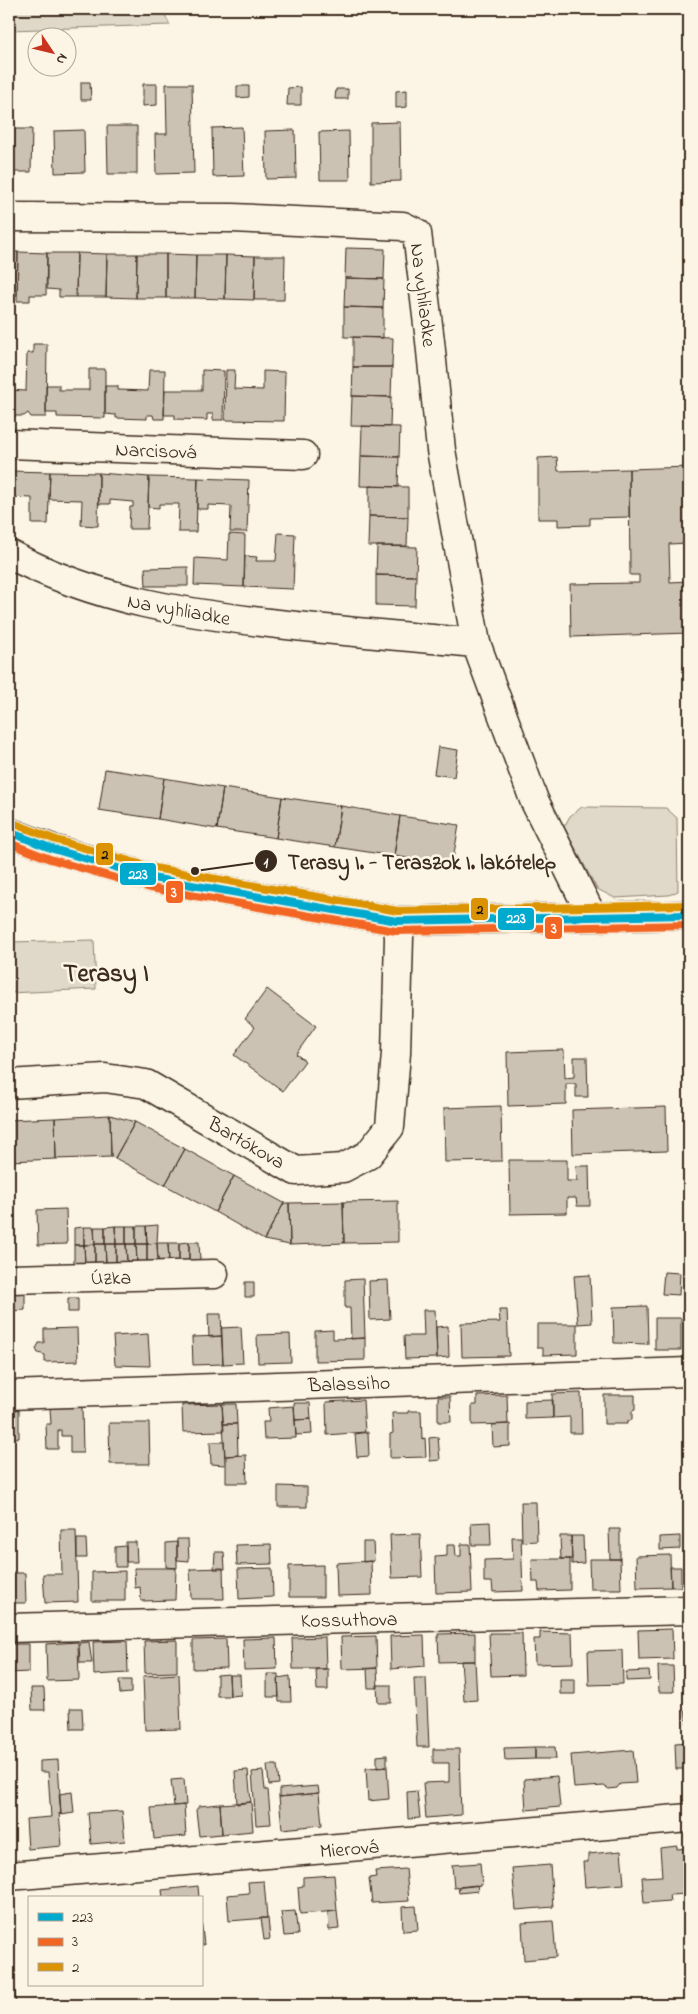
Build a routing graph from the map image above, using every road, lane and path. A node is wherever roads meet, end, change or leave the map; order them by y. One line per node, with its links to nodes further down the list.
1 (9, 217): 5 (street, Na vyhliadke)
2 (9, 444): 3 (street, Narcisová)
3 (303, 455)
4 (9, 554): 5 (street, Na vyhliadke)
5 (476, 643): 8 (street, Na vyhliadke)
6 (9, 832): 9 (street)
7 (689, 915): 8 (street)
8 (592, 916): 9 (street)
9 (398, 921): 10 (street, Bartókova)
10 (9, 1084)
11 (214, 1274): 12 (street, Úzka)
12 (9, 1279)
13 (689, 1372): 14 (street, Balassiho)
14 (9, 1395)
15 (689, 1610): 16 (street, Kossuthova)
16 (9, 1628)
17 (689, 1818): 18 (street, Mierová)
18 (9, 1876)

